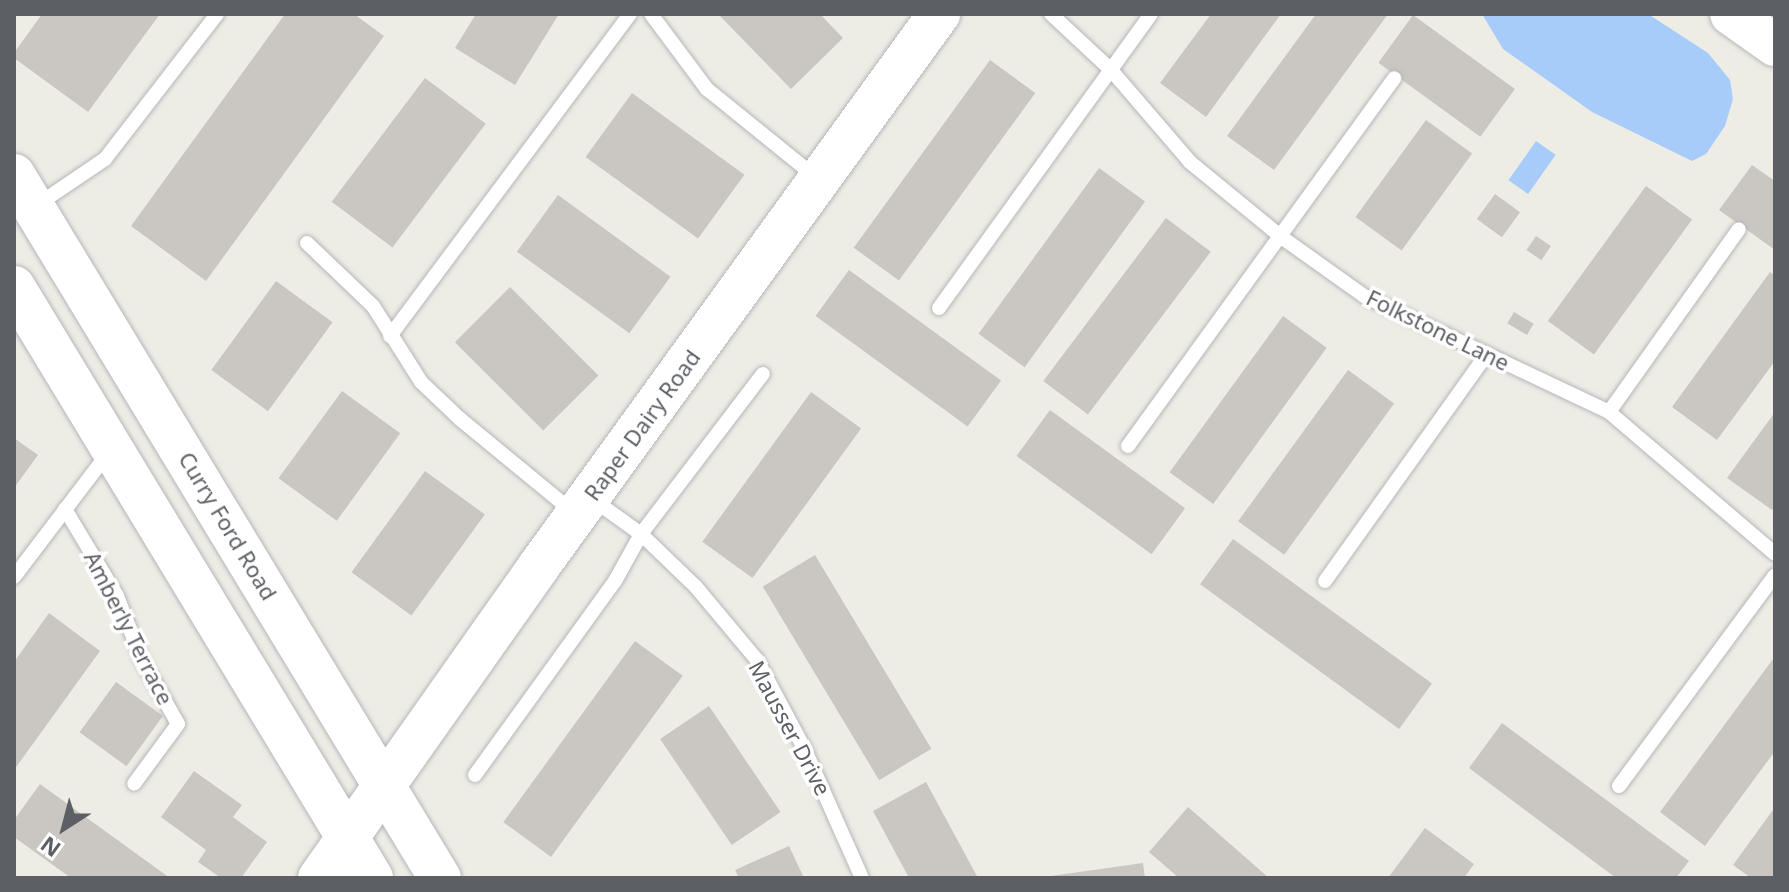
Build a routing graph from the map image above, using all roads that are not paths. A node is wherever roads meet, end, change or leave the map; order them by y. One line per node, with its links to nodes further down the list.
1 (217, 14): 12 (lane)
2 (630, 14): 18 (lane)
3 (651, 14): 11 (lane)
4 (939, 14): 11 (main road, Raper Dairy Road)
5 (1051, 14): 9 (lane, Folkstone Lane)
6 (1151, 14): 9 (lane)
7 (1731, 14): 8 (main road)
8 (1775, 45)
9 (1111, 70): 14 (lane, Folkstone Lane); 17 (lane)
10 (1394, 78): 14 (lane)
11 (819, 179): 24 (main road, Raper Dairy Road)
12 (20, 196): 30 (main road, Curry Ford Road)
13 (1739, 229): 21 (lane)
14 (1280, 236): 19 (lane, Folkstone Lane); 22 (lane)
15 (307, 243): 18 (lane, Mausser Drive)
16 (18, 303): 23 (main road); 30 (main road)
17 (939, 308)
18 (390, 336): 24 (lane, Mausser Drive)
19 (1487, 354): 21 (lane, Folkstone Lane); 31 (lane)
20 (763, 374): 26 (lane)
21 (1609, 412): 27 (lane, Folkstone Lane)
22 (1128, 446)
23 (112, 448): 25 (lane); 36 (main road)
24 (583, 505): 26 (lane, Mausser Drive); 34 (main road, Raper Dairy Road)
25 (65, 509): 29 (lane); 33 (lane, Amberly Terrace)
26 (641, 534): 32 (lane); 40 (lane, Mausser Drive)
27 (1775, 554)
28 (1775, 575): 35 (lane)
29 (14, 577)
30 (260, 579): 34 (main road, Curry Ford Road)
31 (1325, 581)
32 (475, 775)
33 (134, 784)
34 (385, 784): 36 (main road, Raper Dairy Road); 39 (main road, Curry Ford Road)
35 (1619, 786)
36 (348, 838): 37 (main road, Raper Dairy Road); 38 (main road)
37 (319, 878)
38 (372, 878)
39 (440, 878)
40 (862, 878)

